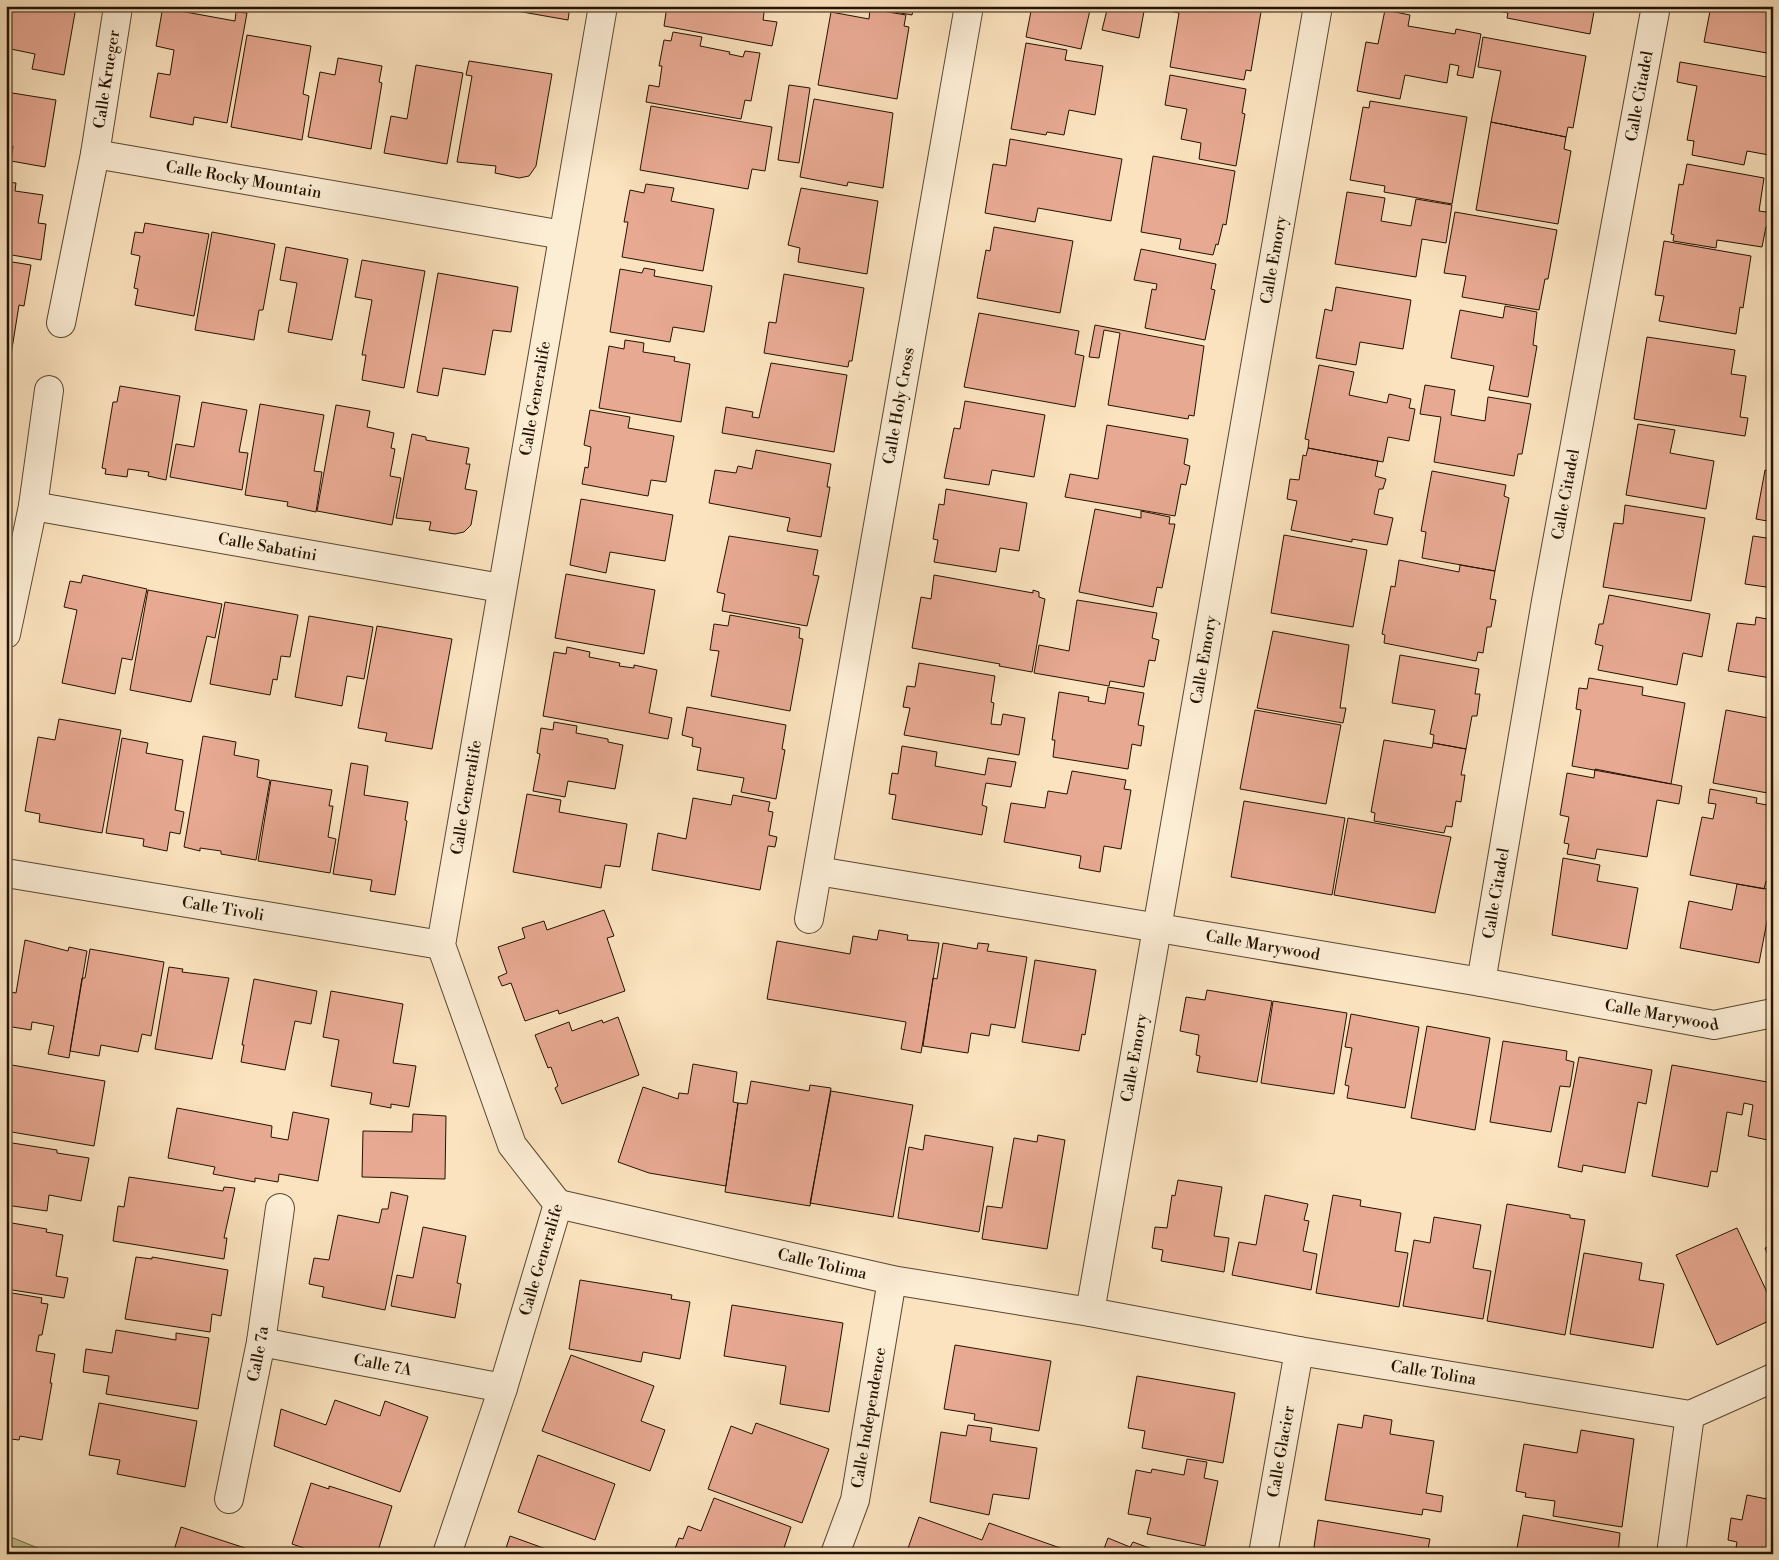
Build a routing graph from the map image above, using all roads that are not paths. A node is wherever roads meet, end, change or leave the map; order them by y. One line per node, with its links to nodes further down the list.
1 (603, 6): 7 (street, Calle Generalife)
2 (970, 6): 13 (street, Calle Holy Cross)
3 (1318, 6): 16 (street, Calle Emory)
4 (1656, 6): 18 (street, Calle Citadel)
5 (118, 7): 6 (street, Calle Krueger)
6 (95, 154): 7 (street, Calle Rocky Mountain); 8 (street)
7 (563, 235): 11 (street, Calle Generalife)
8 (62, 323)
9 (49, 390): 10 (street)
10 (33, 506): 11 (street, Calle Sabatini); 12 (street)
11 (501, 588): 17 (street, Calle Generalife)
12 (6, 634)
13 (818, 872): 15 (street); 16 (street, Calle Marywood)
14 (6, 873): 17 (street, Calle Tivoli)
15 (809, 919)
16 (1158, 929): 18 (street, Calle Marywood); 23 (street, Calle Emory)
17 (441, 945): 20 (street, Calle Generalife)
18 (1481, 982): 19 (street, Calle Marywood)
19 (1773, 1013)
20 (558, 1204): 22 (street, Calle Tolima); 27 (street, Calle Generalife)
21 (280, 1208): 24 (street, Calle 7a)
22 (892, 1280): 23 (street, Calle Tolima); 31 (street, Calle Independence)
23 (1090, 1312): 25 (street, Calle Tolina)
24 (261, 1342): 27 (street, Calle 7A); 29 (street, Calle 7a)
25 (1299, 1351): 28 (street, Calle Tolina); 32 (street, Calle Glacier)
26 (1773, 1378): 28 (street)
27 (503, 1388): 30 (street, Calle Generalife)
28 (1690, 1414): 33 (street)
29 (230, 1499)
30 (447, 1554)
31 (835, 1554)
32 (1264, 1554)
33 (1671, 1554)

